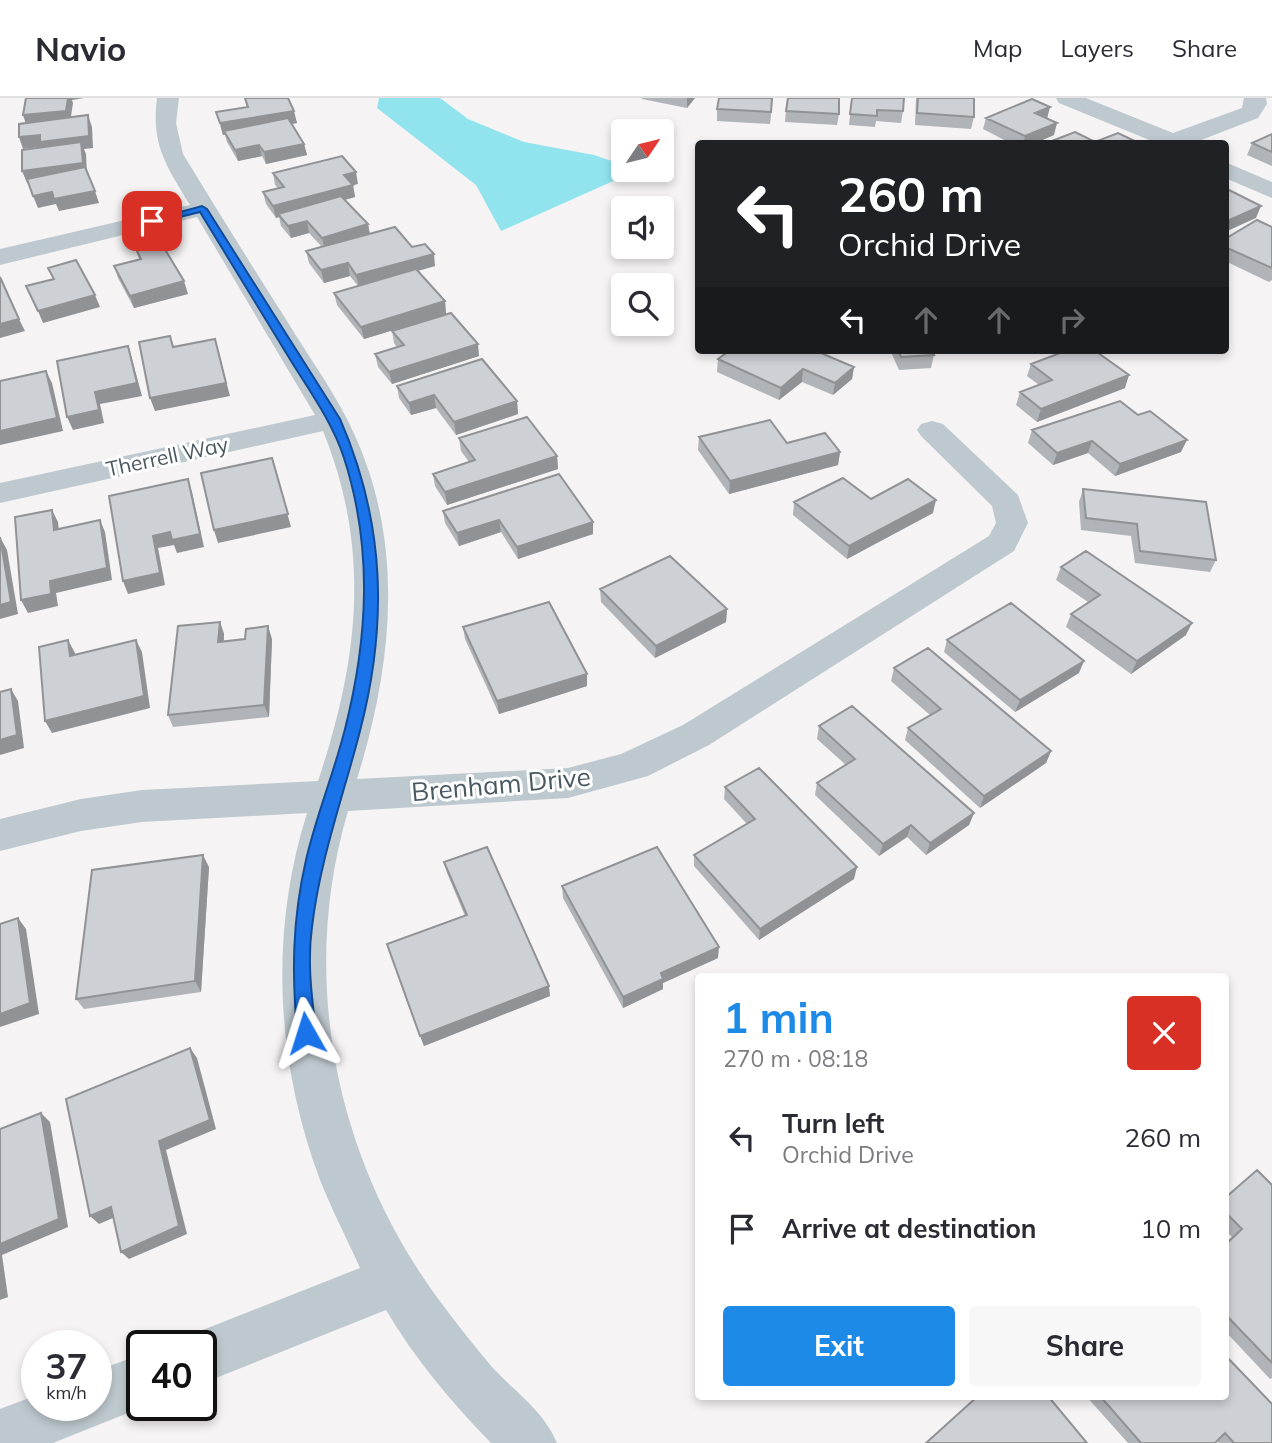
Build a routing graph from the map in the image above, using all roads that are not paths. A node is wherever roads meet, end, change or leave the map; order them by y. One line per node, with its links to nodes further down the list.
1 (168, 98): 8 (street)
2 (1067, 98): 4 (street)
3 (1255, 98): 5 (street)
4 (1172, 140)
5 (1182, 140)
6 (1229, 171): 7 (street)
7 (1272, 191)
8 (202, 209): 9 (street); 10 (street)
9 (0, 257)
10 (333, 419): 12 (street, Therrell Way); 13 (street)
11 (933, 430): 13 (street, Brenham Drive)
12 (0, 493)
13 (333, 796): 14 (street, Brenham Drive); 15 (street)
14 (0, 835)
15 (394, 1281): 16 (street); 19 (street)
16 (217, 1351)
17 (40, 1421): 18 (street)
18 (0, 1437)
19 (529, 1443)

